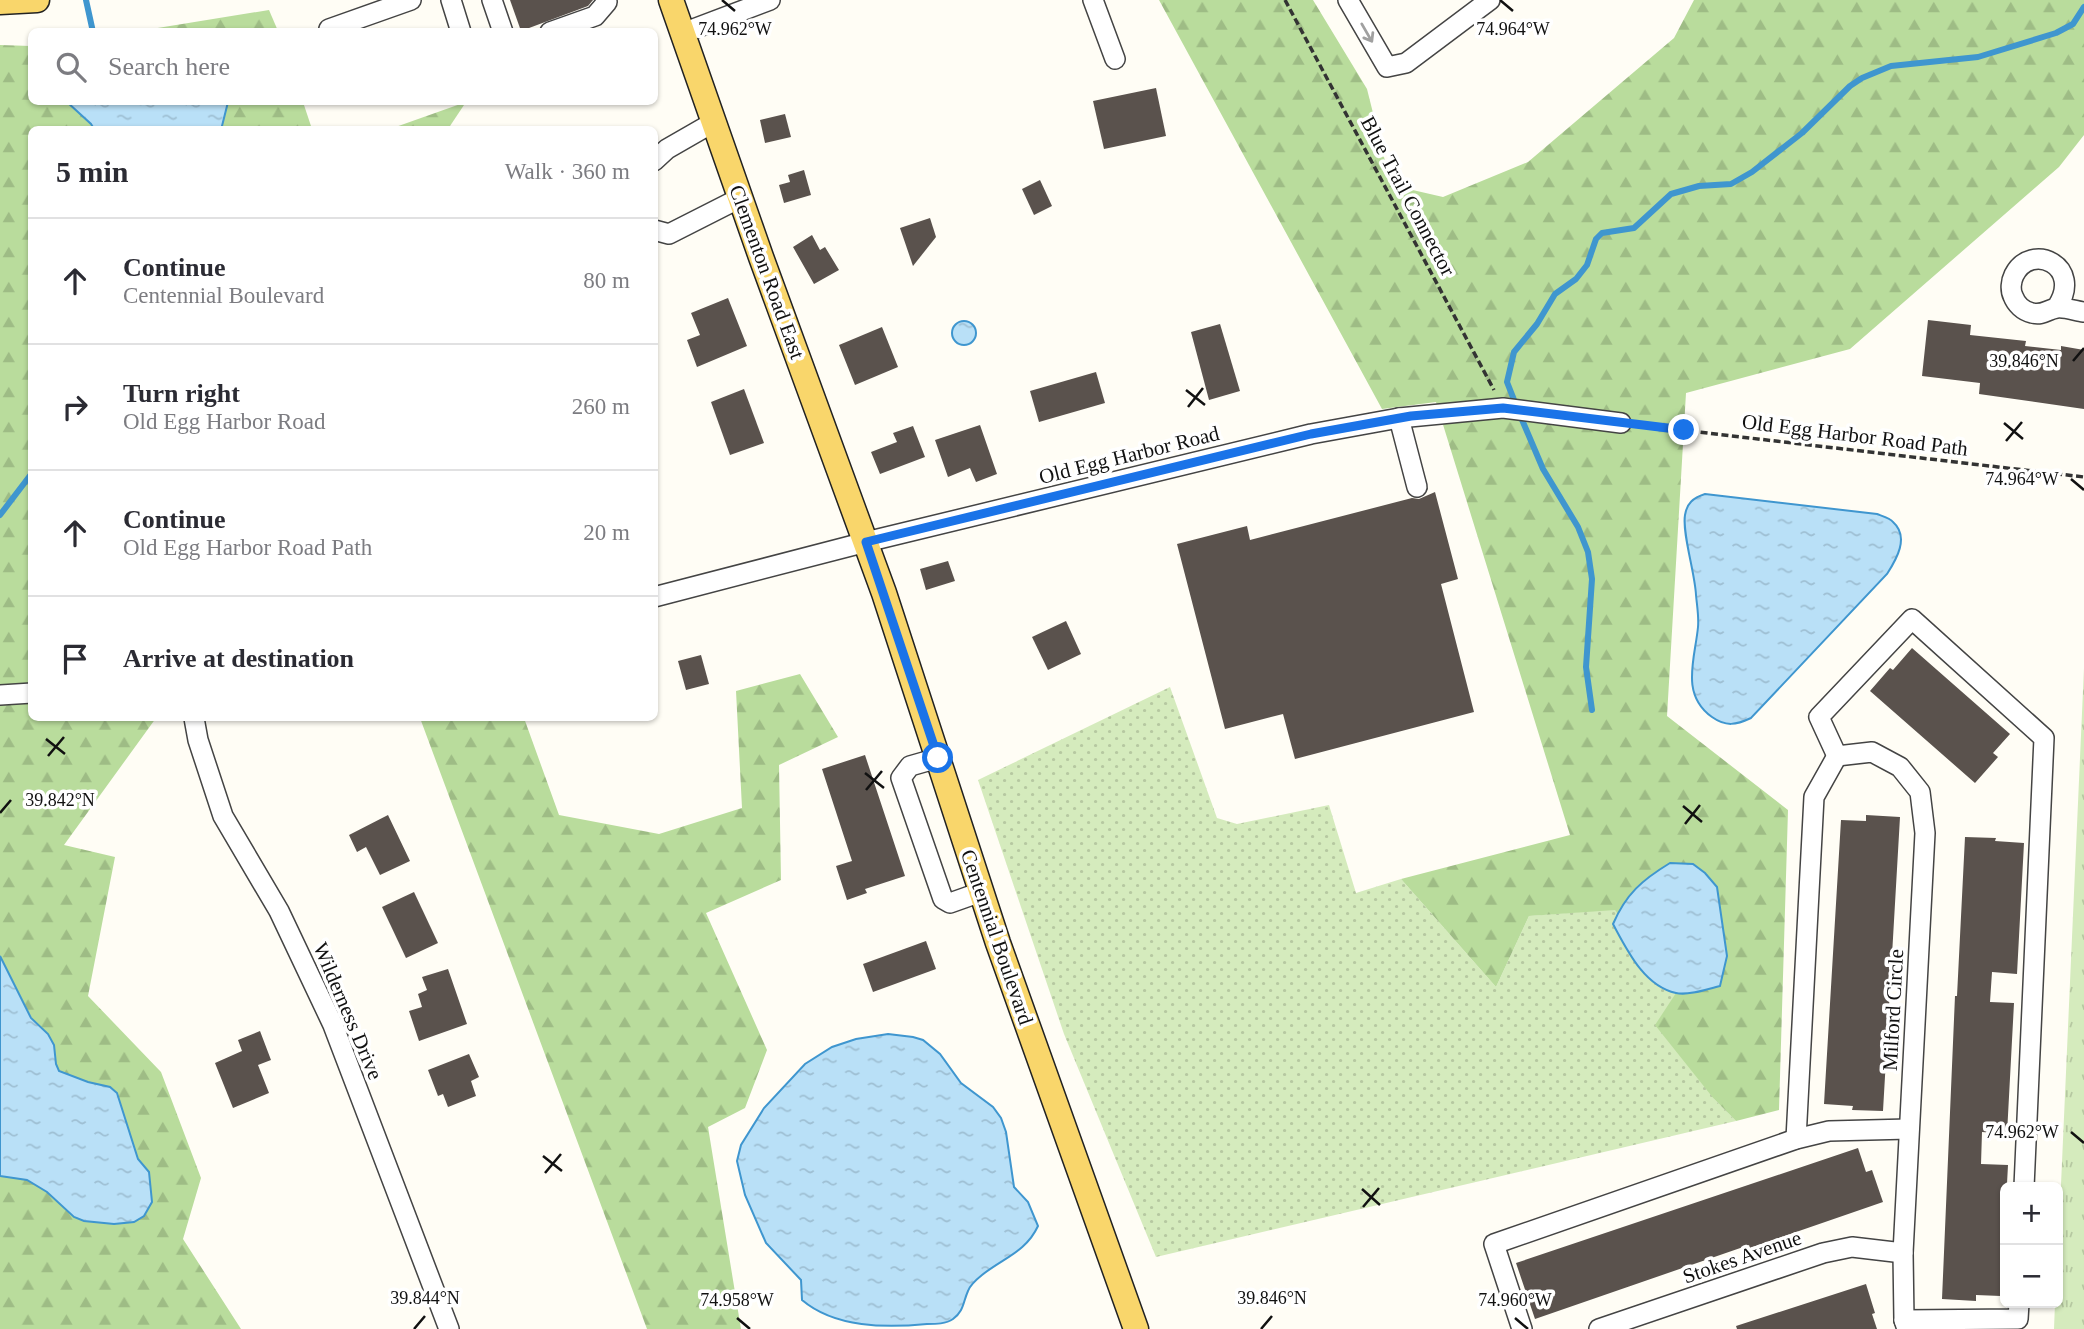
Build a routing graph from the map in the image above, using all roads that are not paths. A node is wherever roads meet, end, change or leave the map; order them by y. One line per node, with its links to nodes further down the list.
1 (37, 0): 11 (main road)
2 (411, 0): 12 (street)
3 (450, 0): 13 (street)
4 (492, 0): 14 (street)
5 (671, 0): 16 (main road, Clementon Road East)
6 (770, 0): 16 (street)
7 (1093, 0): 17 (street)
8 (1348, 0): 9 (street, one-way to 9)
9 (1490, 0)
10 (608, 1): 15 (street)
11 (0, 2)
12 (332, 28)
13 (460, 28)
14 (502, 28)
15 (561, 28)
16 (682, 33): 18 (main road, Clementon Road East)
17 (1115, 59)
18 (714, 122): 19 (street); 20 (main road, Clementon Road East)
19 (658, 157)
20 (740, 198): 21 (street); 27 (main road, Clementon Road East)
21 (658, 231)
22 (2057, 307): 23 (street)
23 (2084, 312)
24 (1399, 418): 25 (street, Old Egg Harbor Road); 26 (street); 27 (street, Old Egg Harbor Road)
25 (1621, 423)
26 (1417, 487)
27 (866, 542): 28 (street, Old Egg Harbor Road); 33 (main road, Centennial Boulevard)
28 (658, 596)
29 (28, 693): 30 (street)
30 (0, 695)
31 (195, 721): 41 (street, Wilderness Drive)
32 (1837, 756): 35 (street, Milford Circle); 36 (street); 37 (street)
33 (938, 758): 34 (main road, Centennial Boulevard); 34 (street)
34 (981, 892): 42 (main road, Centennial Boulevard)
35 (1909, 1129): 36 (street); 38 (street, Milford Circle)
36 (1796, 1139): 43 (street)
37 (2024, 1182)
38 (1903, 1253): 40 (street, Milford Circle); 44 (street, Stokes Avenue)
39 (2019, 1308): 40 (street)
40 (1906, 1324)
41 (449, 1329)
42 (1136, 1329)
43 (1522, 1329)
44 (1599, 1329)

